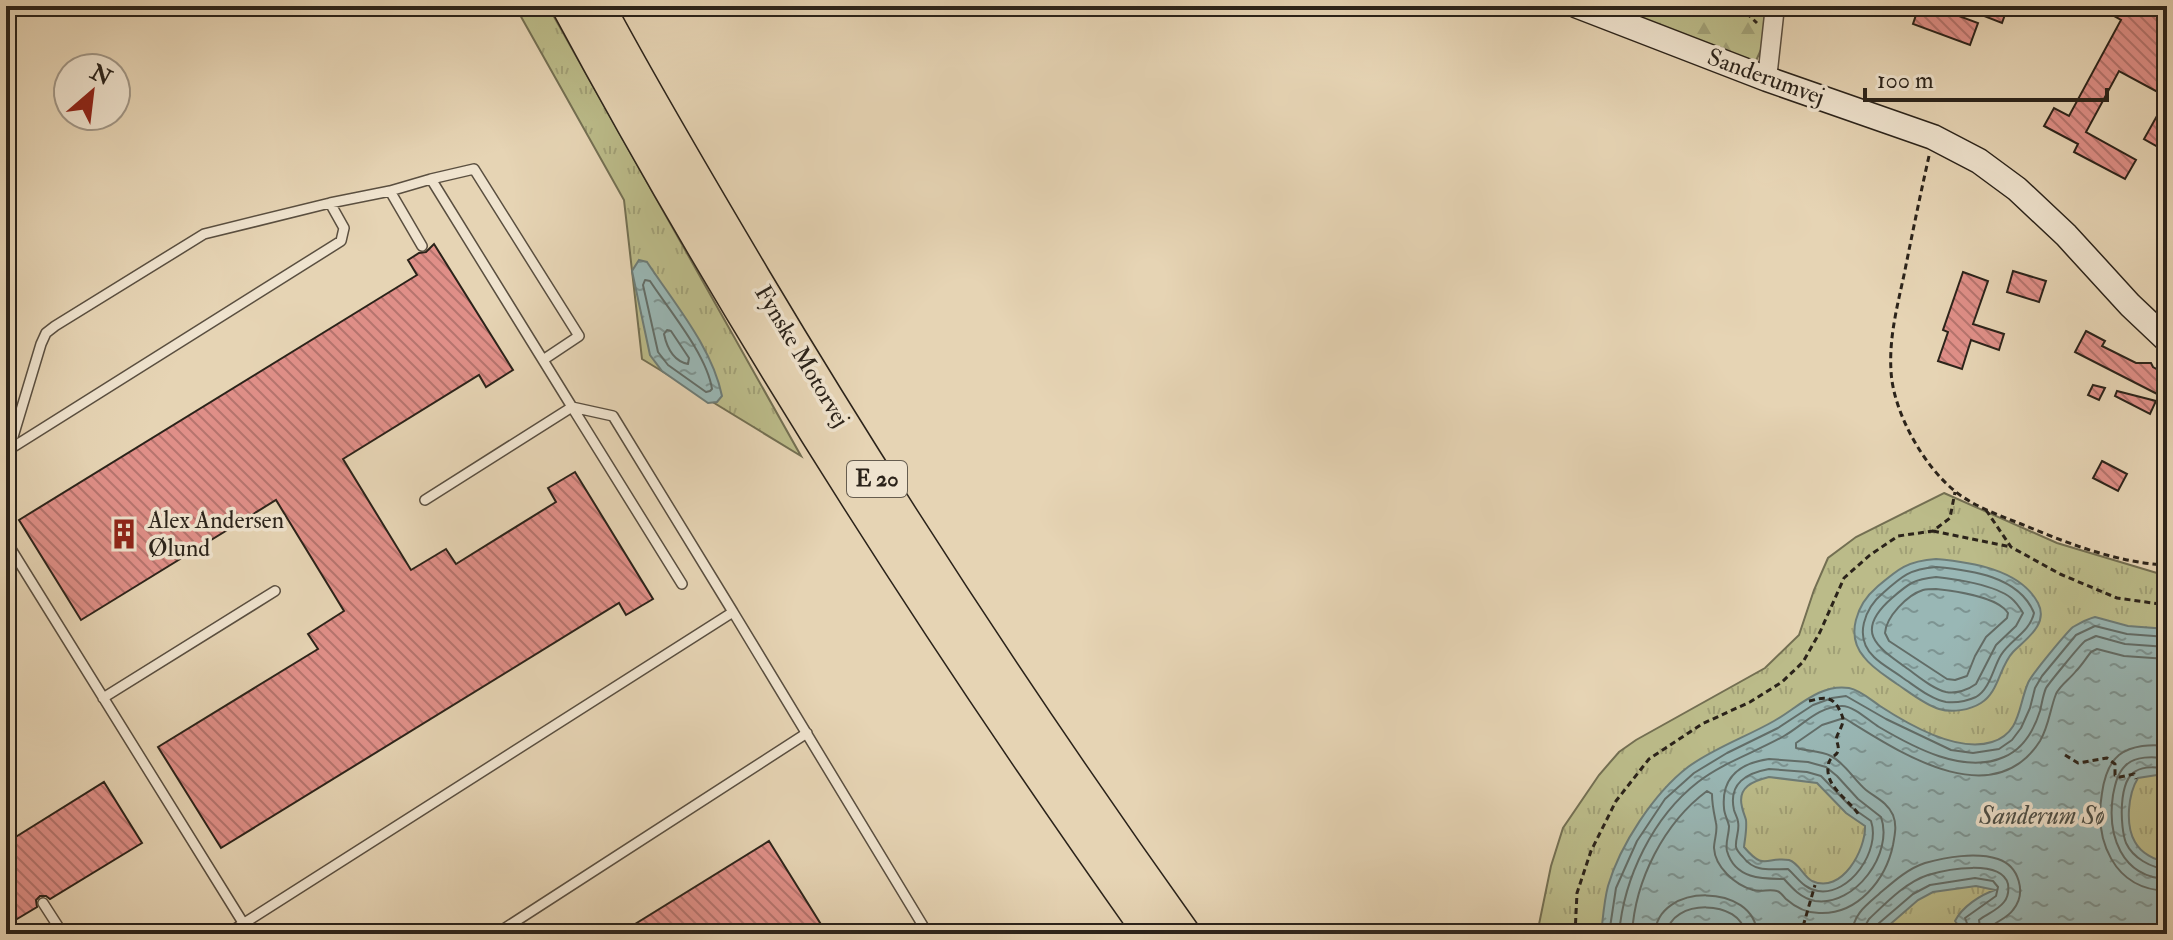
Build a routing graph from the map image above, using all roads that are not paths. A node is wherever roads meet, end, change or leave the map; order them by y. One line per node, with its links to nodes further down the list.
1 (568, 6): 29 (highway, Fynske Motorvej / E 20)
2 (598, 6): 30 (highway, Fynske Motorvej / E 20)
3 (1578, 6): 5 (street, Sanderumvej)
4 (1775, 6): 5 (street)
5 (1767, 79): 10 (street, Sanderumvej)
6 (431, 179): 7 (lane); 11 (lane); 11 (lane)
7 (390, 191): 8 (lane); 9 (lane)
8 (330, 203): 13 (lane); 13 (lane)
9 (422, 246)
10 (2167, 340)
11 (543, 360): 12 (lane)
12 (572, 407): 15 (lane); 17 (lane); 19 (lane)
13 (9, 449): 14 (lane)
14 (6, 460)
15 (425, 500)
16 (6, 541): 20 (lane)
17 (682, 584)
18 (275, 591): 20 (lane)
19 (733, 612): 21 (lane); 23 (lane)
20 (103, 698): 23 (lane)
21 (807, 733): 27 (lane); 28 (lane)
22 (43, 903): 24 (lane)
23 (243, 924): 25 (lane); 26 (lane)
24 (63, 934)
25 (227, 934)
26 (250, 934)
27 (496, 934)
28 (928, 934)
29 (1151, 934)
30 (1184, 934)

